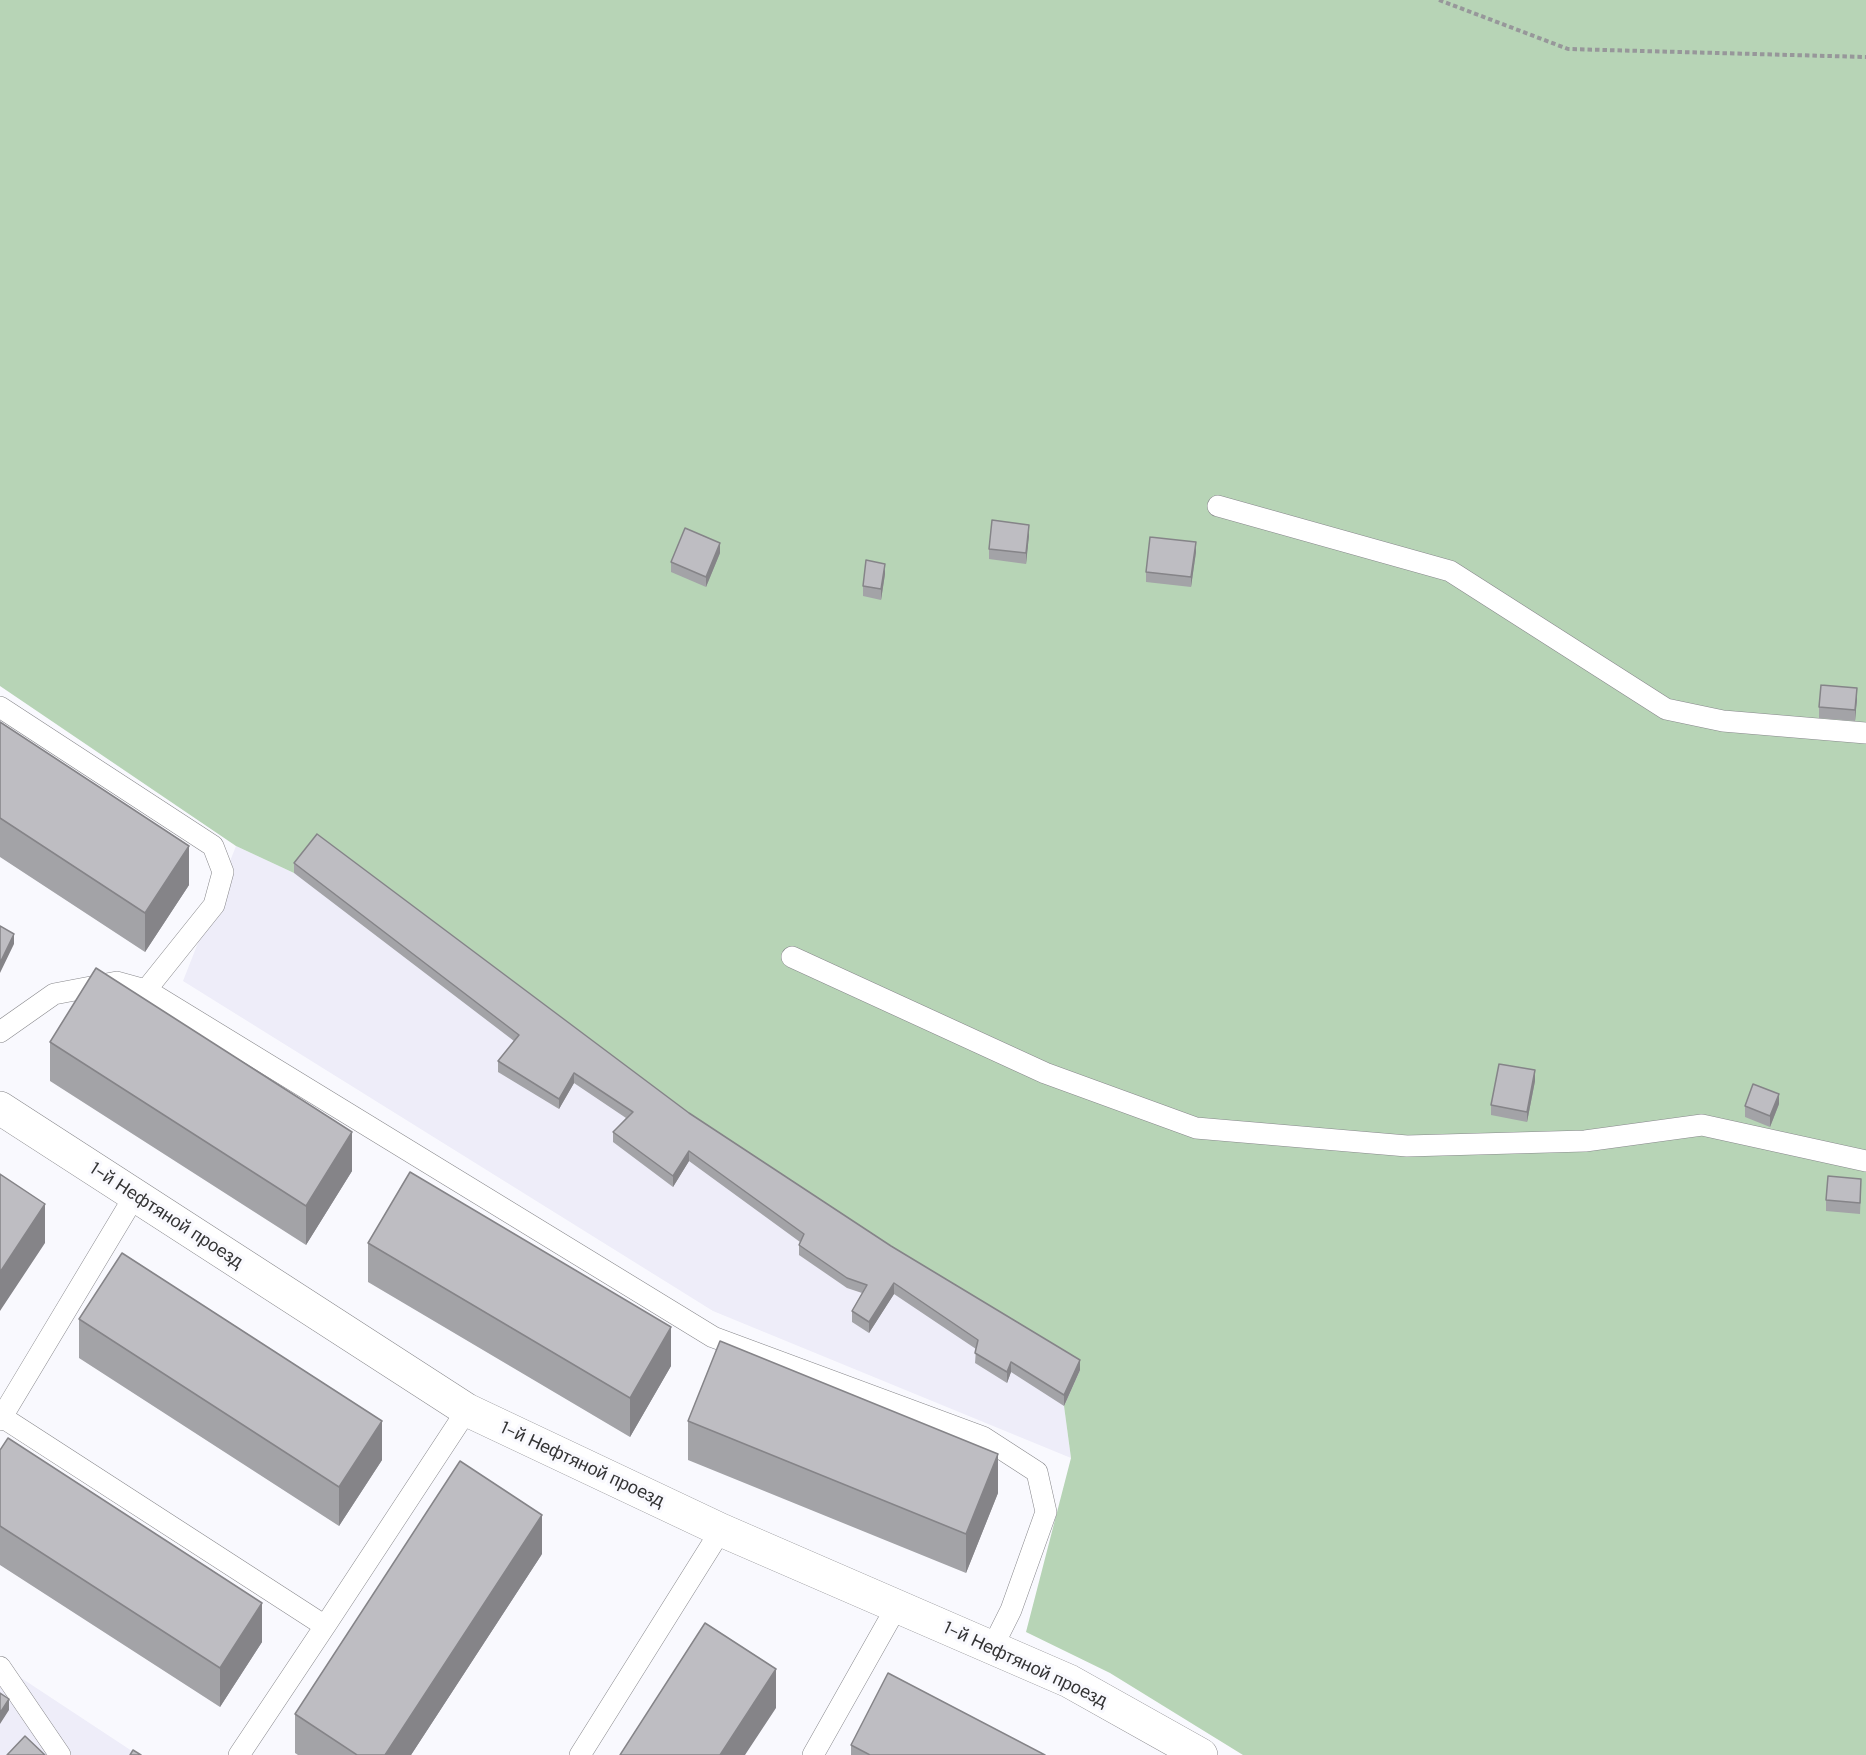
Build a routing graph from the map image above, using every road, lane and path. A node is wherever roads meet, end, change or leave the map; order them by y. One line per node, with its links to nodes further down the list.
1 (1439, 0): 2 (path)
2 (1866, 57)
3 (1218, 506): 5 (lane)
4 (0, 707): 7 (lane)
5 (1866, 733)
6 (792, 957): 10 (lane)
7 (146, 990): 8 (lane); 17 (lane)
8 (0, 1032)
9 (0, 1107): 11 (street, 1-й Нефтяной проезд)
10 (1866, 1161)
11 (134, 1197): 12 (street, 1-й Нефтяной проезд); 13 (lane)
12 (467, 1410): 14 (street, 1-й Нефтяной проезд); 16 (lane)
13 (1, 1418): 16 (lane)
14 (721, 1530): 15 (street, 1-й Нефтяной проезд); 21 (lane)
15 (897, 1606): 17 (street, 1-й Нефтяной проезд); 22 (lane)
16 (325, 1626): 20 (lane)
17 (992, 1648): 23 (street, 1-й Нефтяной проезд)
18 (0, 1666): 19 (lane)
19 (60, 1755)
20 (239, 1755)
21 (580, 1755)
22 (813, 1755)
23 (1201, 1755)

